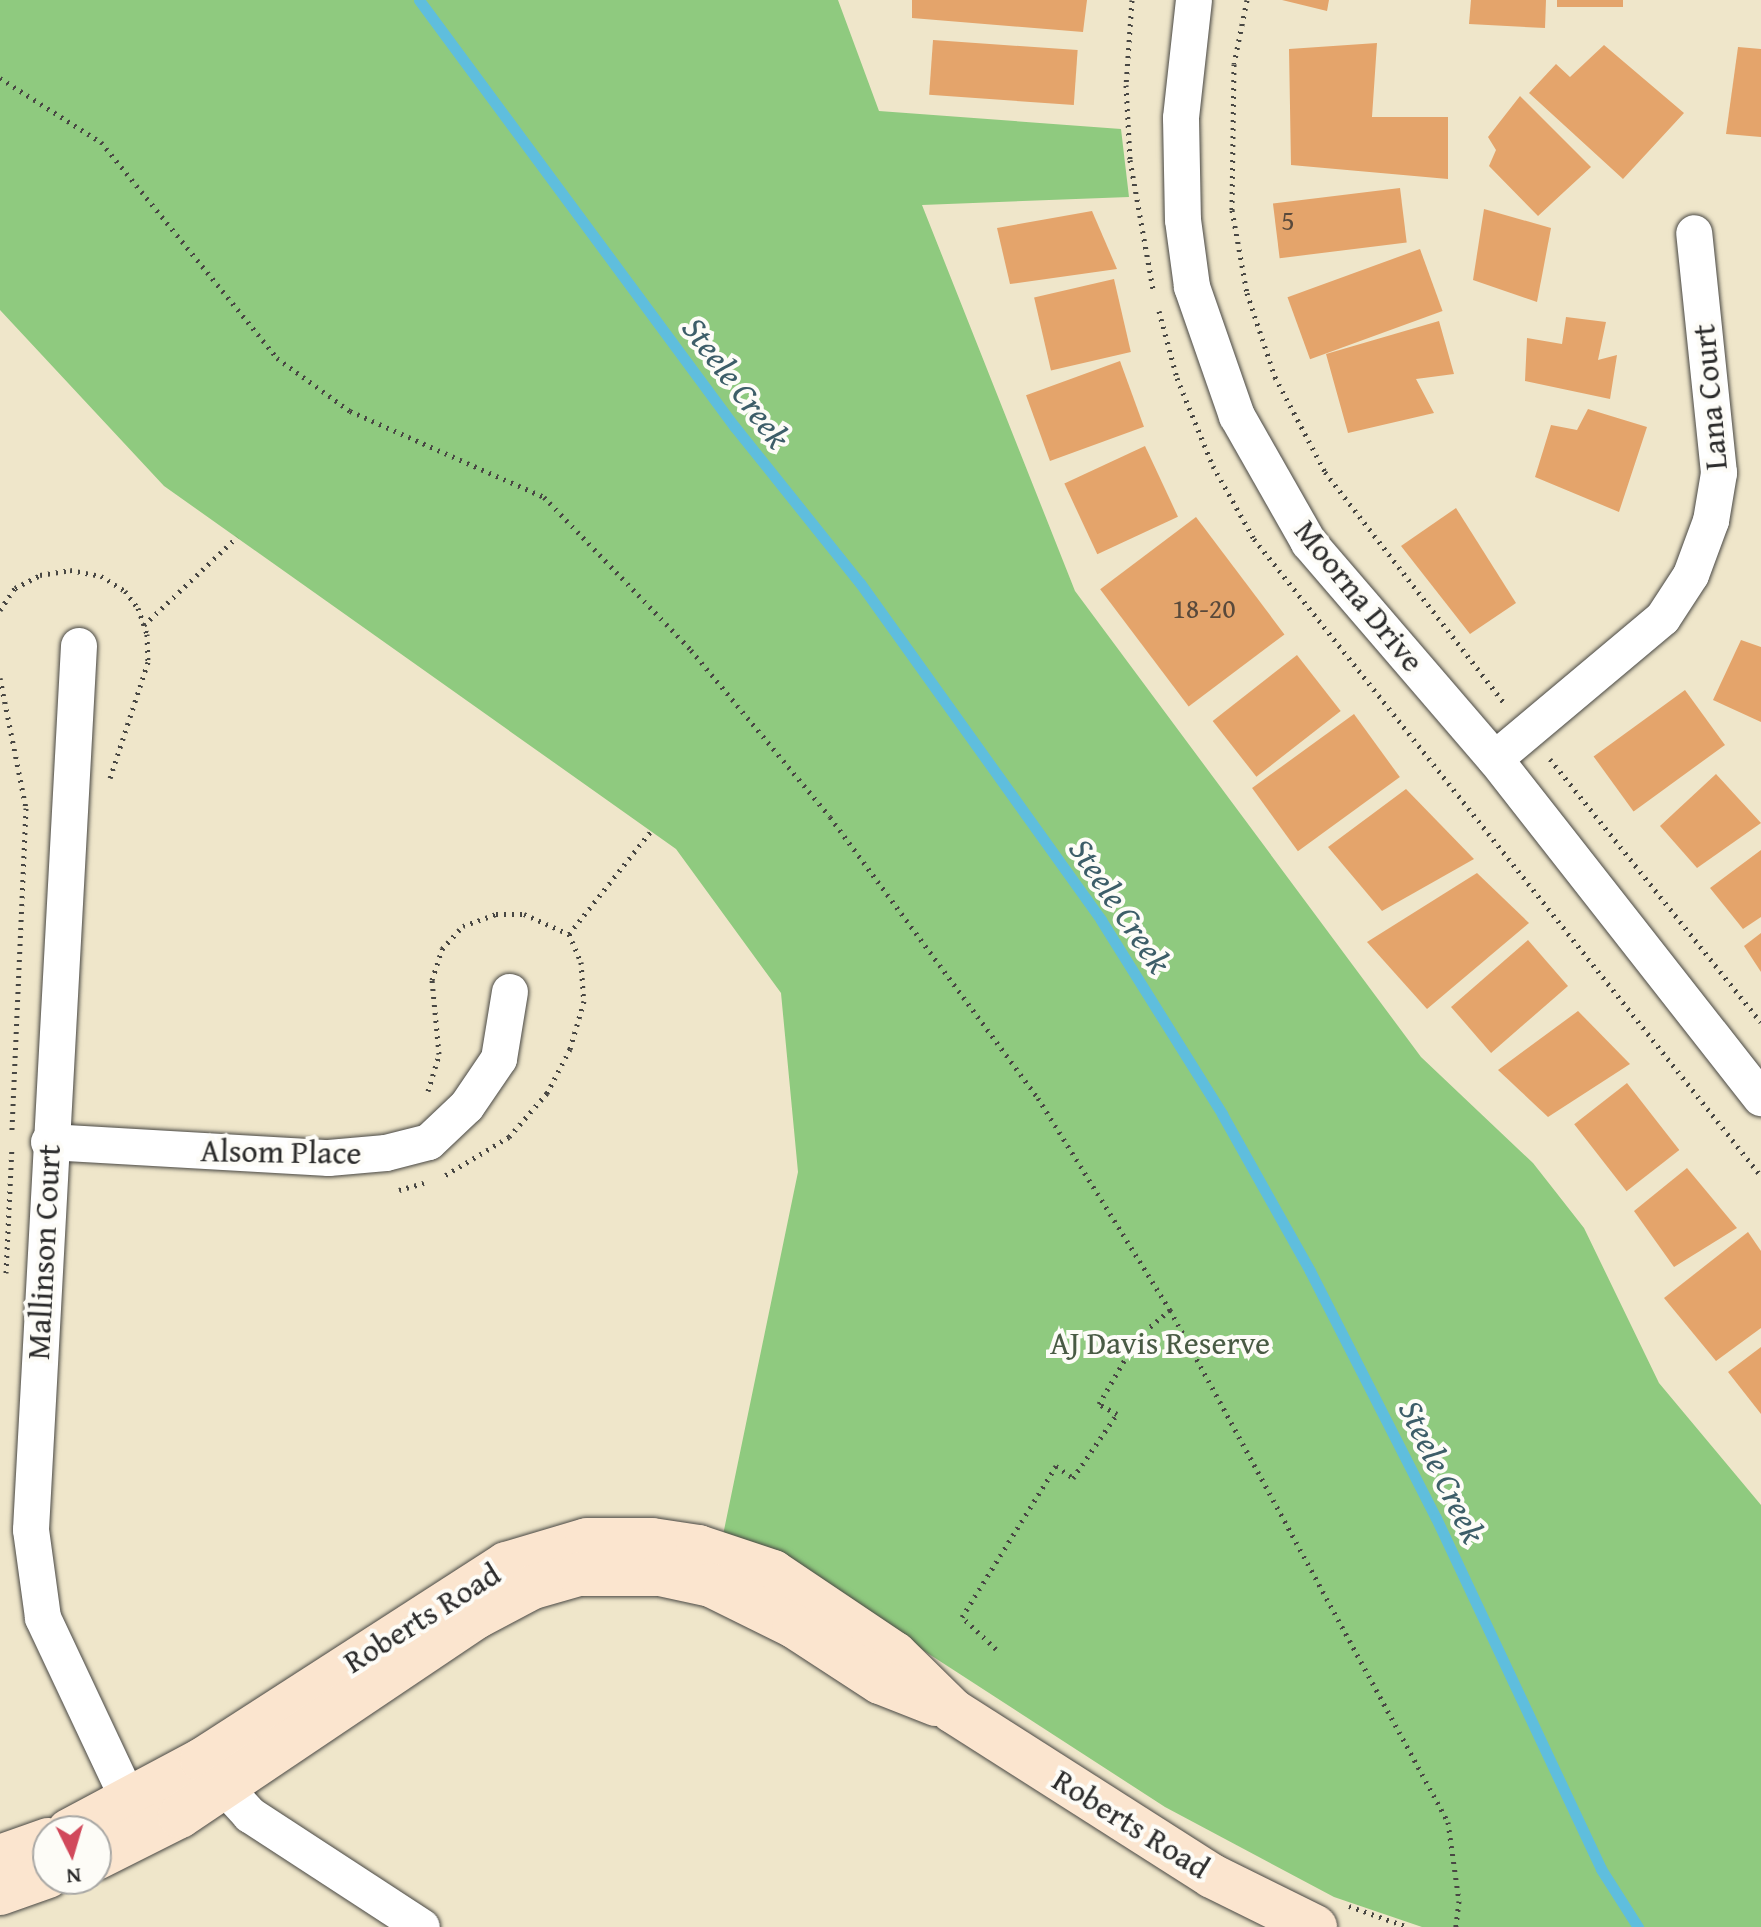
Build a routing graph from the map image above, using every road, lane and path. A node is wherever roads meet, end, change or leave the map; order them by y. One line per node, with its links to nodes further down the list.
1 (1194, 0): 10 (street, Moorna Drive)
2 (1247, 0): 9 (path)
3 (0, 78): 20 (path)
4 (1694, 233): 9 (street, Lana Court)
5 (237, 537): 6 (path)
6 (144, 625)
7 (79, 646): 17 (street, Mallinson Court)
8 (0, 678): 19 (path)
9 (1528, 732): 10 (street, Lana Court); 14 (path)
10 (1495, 759): 16 (street, Moorna Drive)
11 (651, 831): 12 (path)
12 (569, 934): 15 (path); 18 (path)
13 (510, 992): 17 (street, Alsom Place)
14 (1761, 1022)
15 (425, 1097)
16 (1761, 1098)
17 (49, 1142): 23 (street, Mallinson Court)
18 (391, 1190)
19 (5, 1283)
20 (1170, 1310): 21 (path); 33 (path)
21 (996, 1649)
22 (212, 1774): 23 (street, Roberts Road); 30 (street, Roberts Road); 31 (street)
23 (137, 1818): 24 (street, Roberts Road); 25 (street, Roberts Road)
24 (112, 1823)
25 (112, 1842)
26 (32, 1846): 27 (street)
27 (0, 1857)
28 (32, 1882): 29 (street)
29 (0, 1893)
30 (1326, 1914): 32 (path)
31 (422, 1927)
32 (1408, 1927)
33 (1456, 1927)

